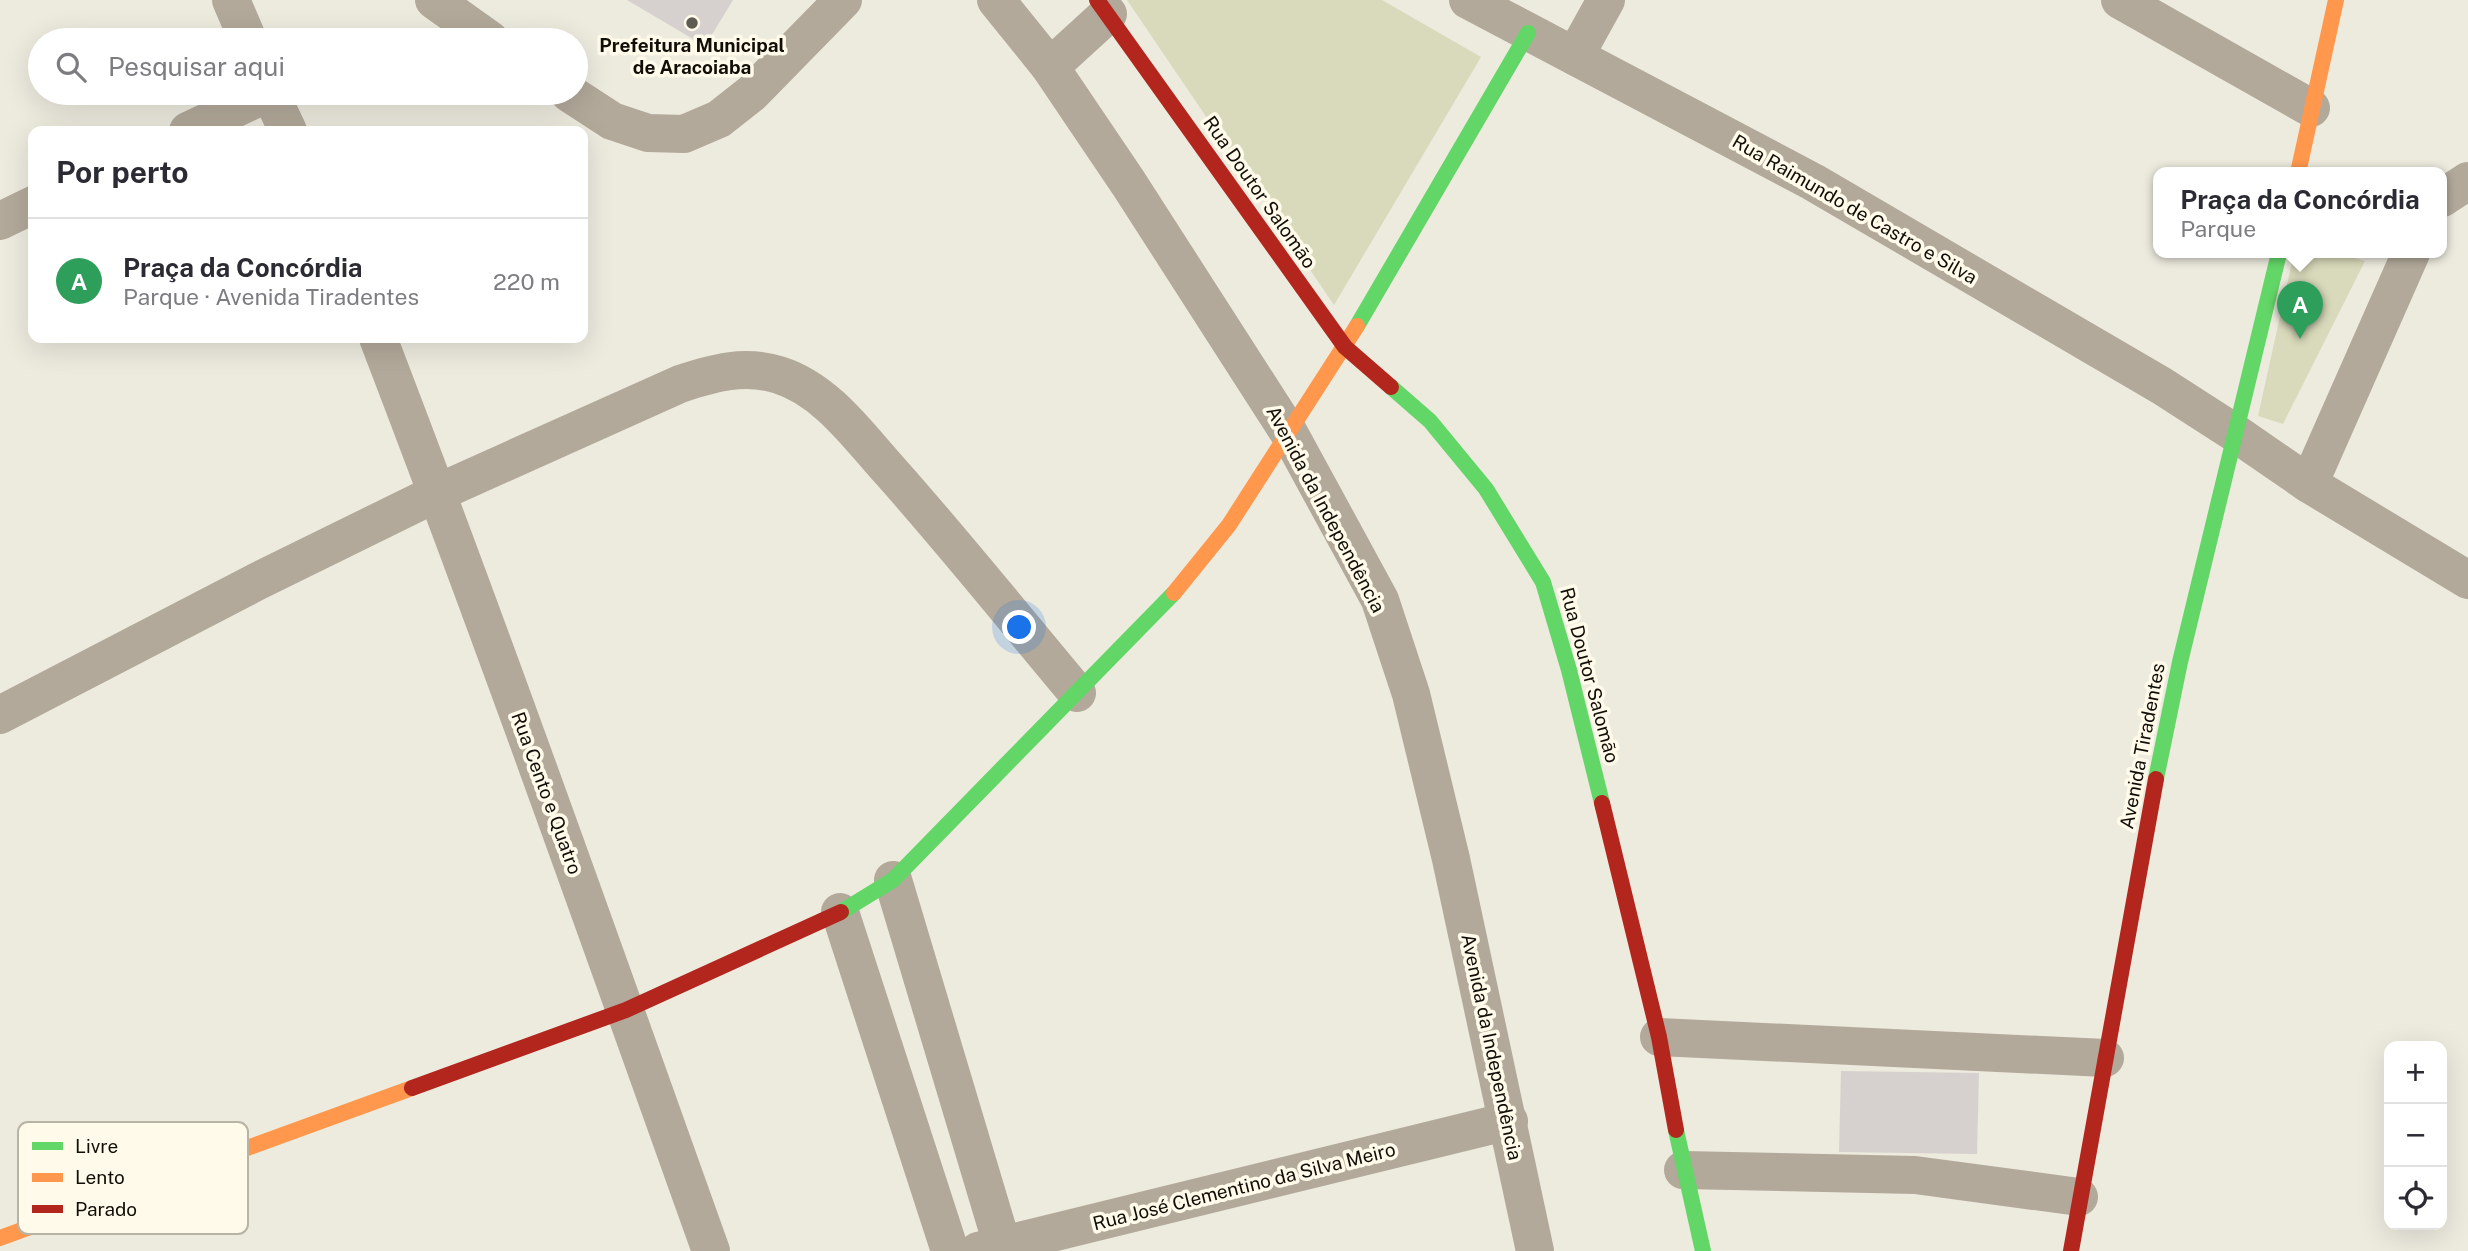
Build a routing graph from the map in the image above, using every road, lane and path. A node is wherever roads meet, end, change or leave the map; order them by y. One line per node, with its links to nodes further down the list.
1 (231, 0): 10 (street)
2 (435, 0): 11 (street)
3 (843, 0): 17 (street)
4 (996, 0): 14 (street, Avenida da Independência)
5 (1468, 0): 12 (street, Rua Raimundo de Castro e Silva)
6 (1606, 0): 13 (street)
7 (2120, 0): 18 (street)
8 (2336, 0): 18 (street)
9 (1102, 7): 14 (street); 29 (street, Rua Doutor Salomão)
10 (243, 28)
11 (474, 28)
12 (1528, 33): 13 (street, Rua Raimundo de Castro e Silva); 29 (street)
13 (1575, 56): 31 (street, Rua Raimundo de Castro e Silva)
14 (1050, 67): 30 (street, Avenida da Independência)
15 (243, 105): 19 (street)
16 (275, 105): 20 (street)
17 (587, 105)
18 (2311, 108): 21 (street)
19 (199, 126)
20 (286, 126)
21 (2299, 167)
22 (2468, 181): 23 (street)
23 (2447, 195)
24 (28, 207): 25 (street)
25 (0, 221)
26 (2278, 258): 31 (street, Avenida Tiradentes)
27 (2409, 258): 32 (street)
28 (380, 343): 33 (street, Rua Cento e Quatro)
29 (1345, 347): 30 (street); 40 (street, Rua Doutor Salomão)
30 (1289, 433): 35 (street); 42 (street, Avenida da Independência)
31 (2235, 433): 32 (street, Rua Raimundo de Castro e Silva); 41 (street, Avenida Tiradentes)
32 (2309, 484): 34 (street, Rua Raimundo de Castro e Silva)
33 (437, 493): 35 (street); 36 (street); 39 (street, Rua Cento e Quatro)
34 (2468, 580)
35 (1077, 693): 37 (street)
36 (0, 715)
37 (893, 880): 38 (street); 48 (street)
38 (841, 912): 39 (street); 50 (street)
39 (626, 1010): 43 (street); 49 (street, Rua Cento e Quatro)
40 (1659, 1037): 41 (street); 44 (street, Rua Doutor Salomão)
41 (2105, 1058): 45 (street, Avenida Tiradentes)
42 (1509, 1121): 48 (street, Rua José Clementino da Silva Meiro); 51 (street, Avenida da Independência)
43 (248, 1148)
44 (1683, 1170): 45 (street); 52 (street, Rua Doutor Salomão)
45 (2080, 1197): 53 (street, Avenida Tiradentes)
46 (18, 1231): 47 (street)
47 (0, 1238)
48 (995, 1249)
49 (710, 1251)
50 (950, 1251)
51 (1535, 1251)
52 (1703, 1251)
53 (2071, 1251)

